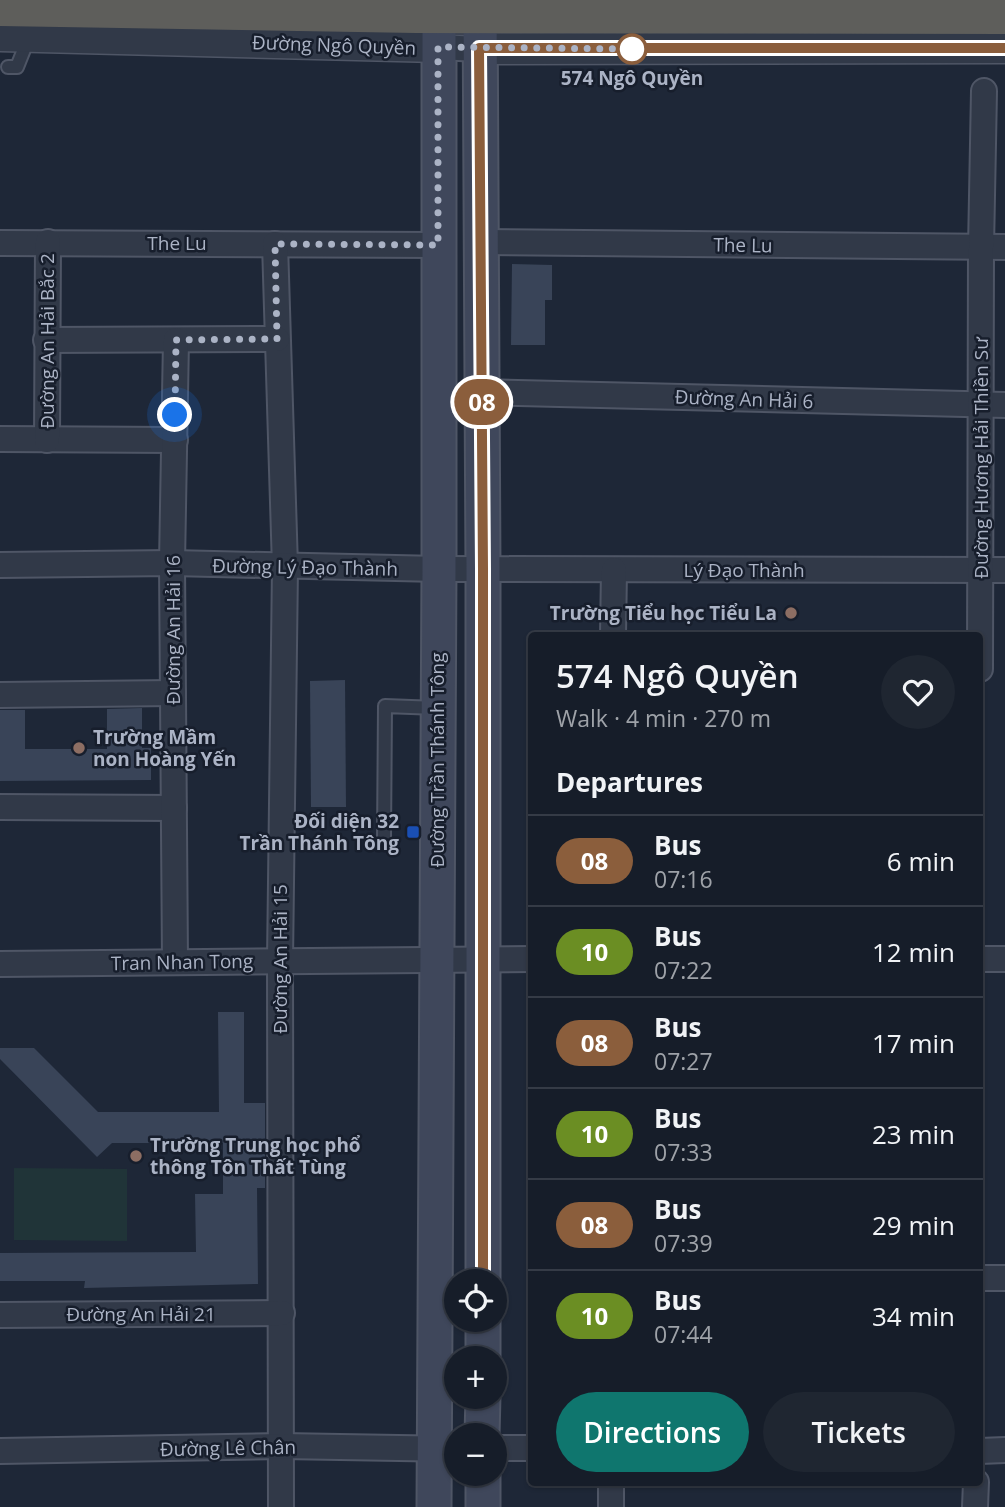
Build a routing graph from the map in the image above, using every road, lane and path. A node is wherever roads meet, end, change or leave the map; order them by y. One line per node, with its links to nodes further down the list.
1 (0, 7): 3 (highway)
2 (1005, 15): 4 (highway)
3 (438, 20): 4 (highway); 5 (street, Đường Ngô Quyền); 13 (main road, Đường Trần Thánh Tông)
4 (480, 21): 6 (street); 10 (main road)
5 (14, 36): 7 (lane)
6 (1005, 48)
7 (8, 66)
8 (984, 91): 14 (street, Đường Hương Hải Thiền Sư)
9 (48, 242): 11 (street, The Lu); 12 (street, The Lu); 16 (street, Đường An Hải Bắc 2)
10 (481, 242): 14 (street, The Lu); 18 (main road)
11 (0, 243)
12 (275, 244): 13 (street, The Lu); 15 (street, Đường An Hải 15)
13 (438, 245): 27 (main road, Đường Trần Thánh Tông)
14 (993, 248): 19 (street, Đường Hương Hải Thiền Sư)
15 (277, 339): 17 (street); 25 (street, Đường An Hải 15)
16 (46, 340): 17 (street); 21 (street, Đường An Hải Bắc 2)
17 (176, 340): 22 (street, Đường An Hải 16)
18 (482, 392): 19 (street, Đường An Hải 6); 26 (main road)
19 (993, 405): 29 (street, Đường Hương Hải Thiền Sư)
20 (0, 439): 21 (street)
21 (47, 440): 22 (street)
22 (175, 440): 23 (street, Đường An Hải 16)
23 (172, 564): 24 (street, Đường Lý Đạo Thành); 25 (street, Đường Lý Đạo Thành); 32 (street, Đường An Hải 16)
24 (0, 565)
25 (285, 567): 27 (street, Đường Lý Đạo Thành); 43 (street, Đường An Hải 15)
26 (483, 568): 27 (street, Đường Lý Đạo Thành); 28 (street, Lý Đạo Thành); 38 (main road)
27 (439, 569): 34 (main road, Đường Trần Thánh Tông)
28 (614, 570): 29 (street, Lý Đạo Thành); 30 (street)
29 (993, 570): 31 (street, Đường Hương Hải Thiền Sư)
30 (613, 632)
31 (983, 646)
32 (173, 693): 33 (street); 36 (street, Đường An Hải 16)
33 (0, 695)
34 (438, 708): 37 (lane); 42 (main road, Đường Trần Thánh Tông)
35 (0, 807): 36 (street)
36 (174, 808): 44 (street, Đường An Hải 16)
37 (384, 840)
38 (481, 959): 39 (street, Tran Nhan Tong); 42 (street, Tran Nhan Tong); 46 (main road)
39 (528, 959)
40 (983, 959): 41 (street)
41 (1005, 959)
42 (436, 960): 43 (street, Tran Nhan Tong); 51 (main road, Đường Trần Thánh Tông)
43 (280, 961): 44 (street, Tran Nhan Tong); 49 (street, Đường An Hải 15)
44 (175, 962): 45 (street, Tran Nhan Tong)
45 (0, 964)
46 (483, 1269)
47 (983, 1278): 48 (street)
48 (1005, 1278)
49 (282, 1313): 50 (street, Đường An Hải 21); 52 (street, Đường An Hải 15)
50 (0, 1315)
51 (445, 1423)
52 (282, 1446): 55 (street, Đường Lê Chân); 56 (street, Đường Lê Chân); 63 (street, Đường An Hải 15)
53 (507, 1448): 54 (street)
54 (528, 1448)
55 (444, 1449)
56 (0, 1451)
57 (983, 1451): 58 (street)
58 (1005, 1451)
59 (444, 1454): 64 (main road, Đường Trần Thánh Tông)
60 (482, 1486): 65 (main road)
61 (611, 1486): 66 (street)
62 (976, 1486): 67 (street)
63 (281, 1507)
64 (434, 1507)
65 (483, 1507)
66 (611, 1507)
67 (975, 1507)

